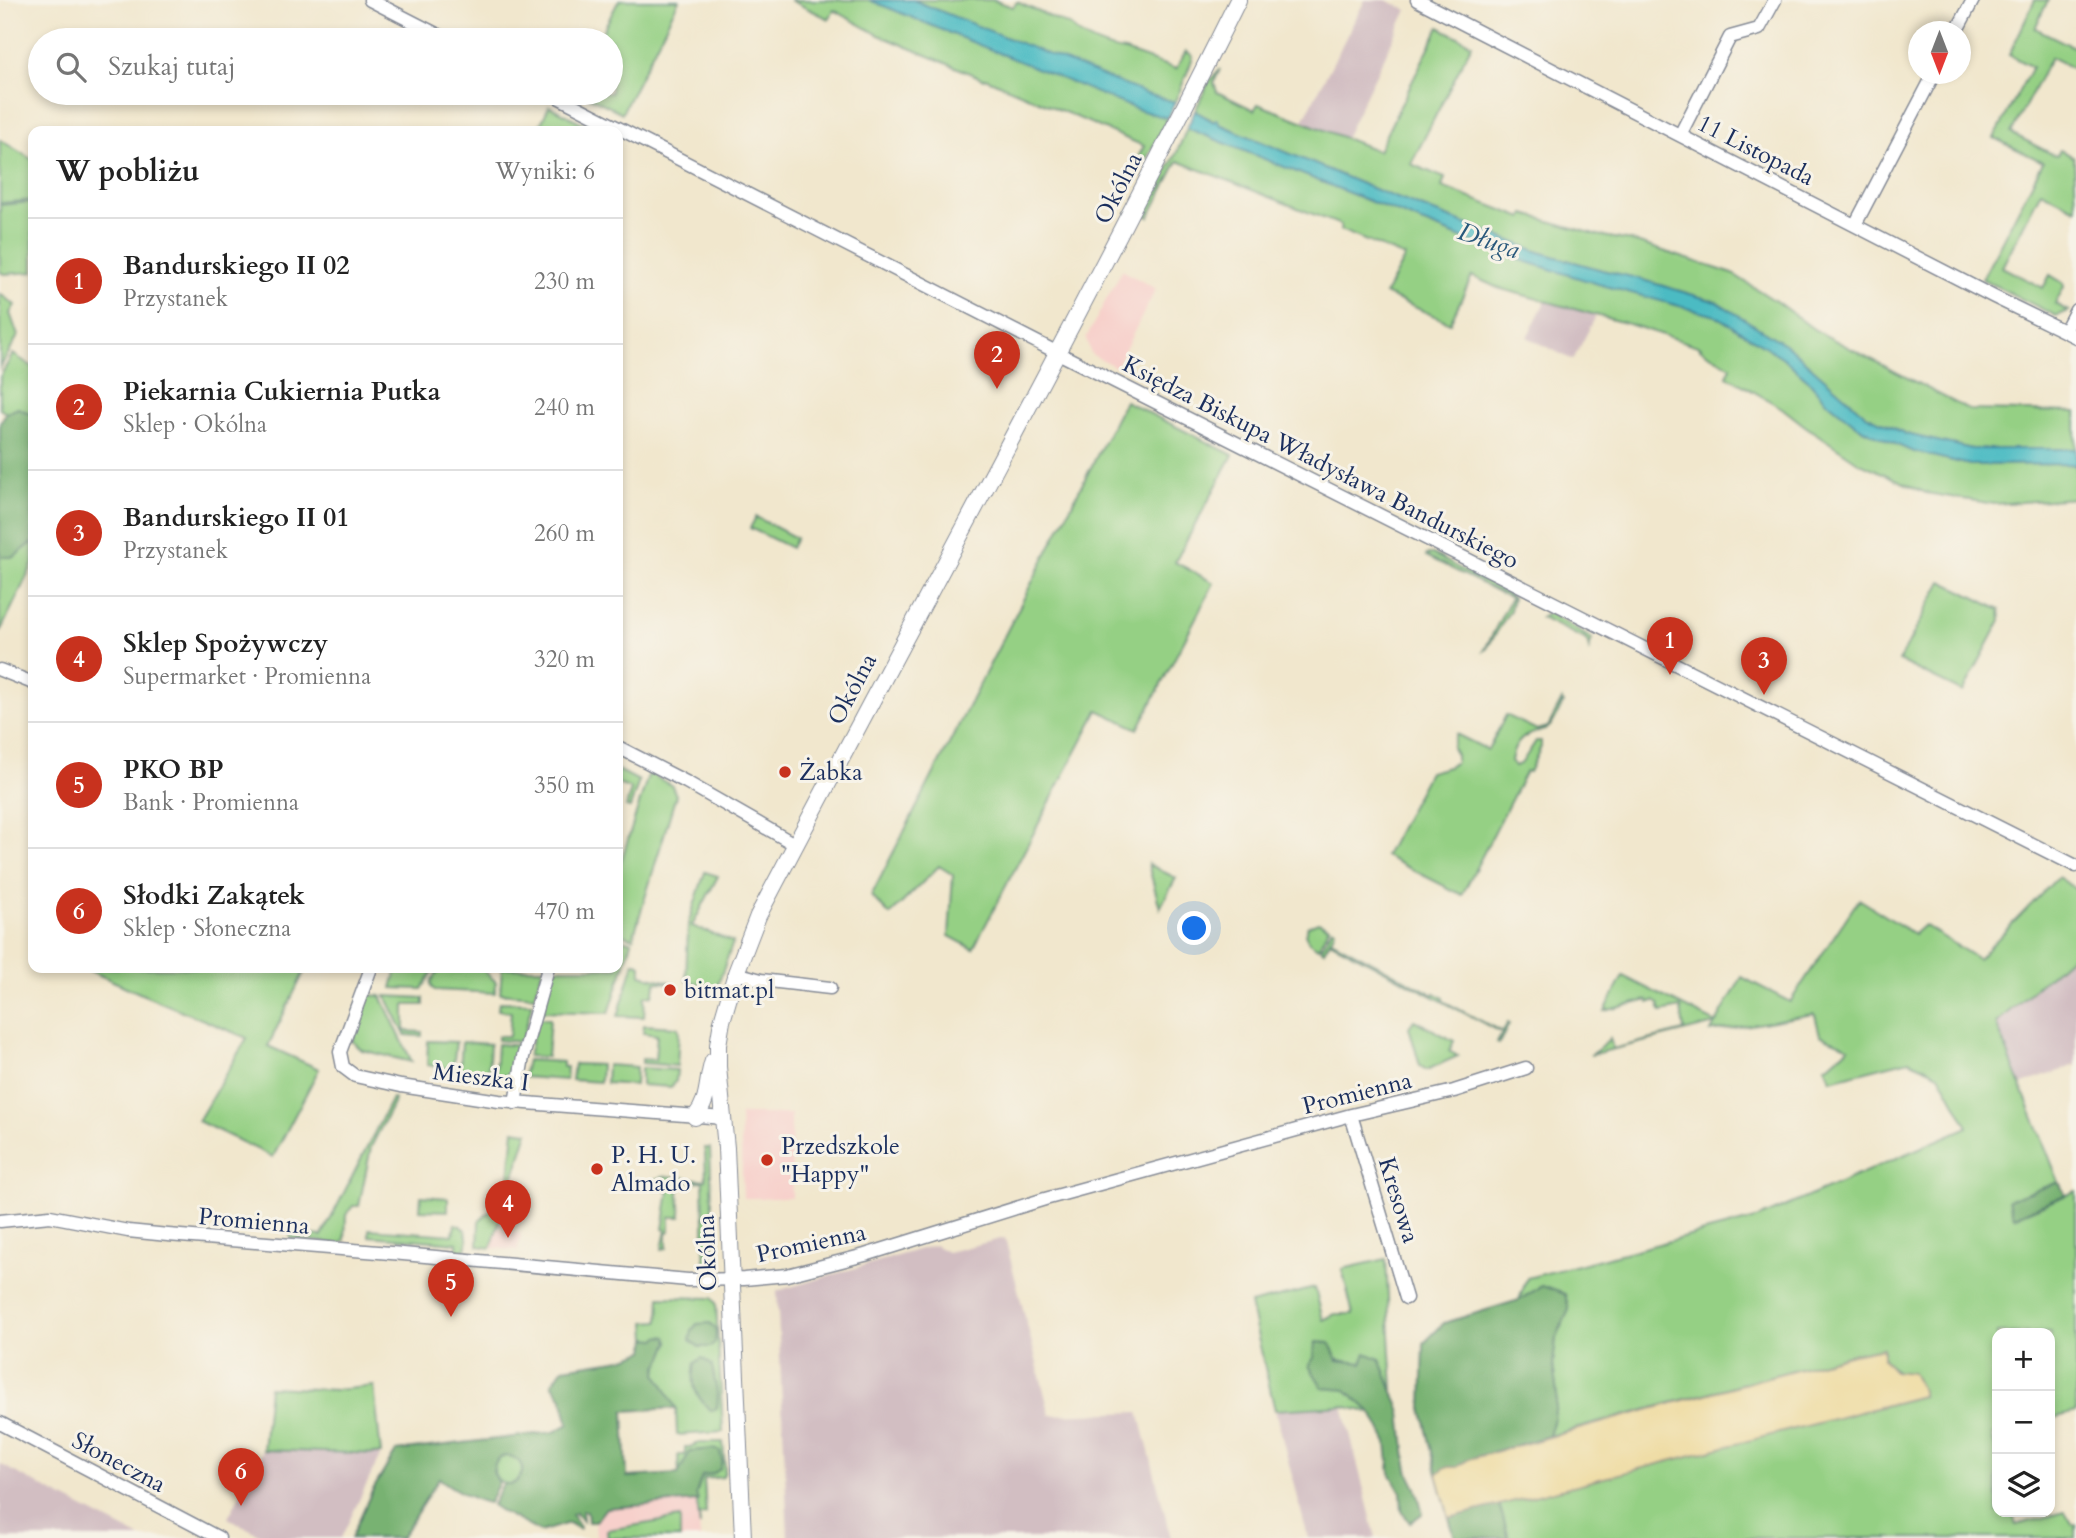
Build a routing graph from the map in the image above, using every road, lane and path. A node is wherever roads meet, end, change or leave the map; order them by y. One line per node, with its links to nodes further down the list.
1 (370, 0): 7 (street)
2 (1238, 0): 16 (street, Okólna)
3 (1417, 0): 12 (street, 11 Listopada)
4 (1775, 0): 12 (street)
5 (1973, 0): 6 (street)
6 (1962, 21)
7 (425, 28)
8 (1929, 84): 13 (street)
9 (573, 105): 10 (street, Księdza Biskupa Władysława Bandurskiego)
10 (614, 126)
11 (623, 130): 16 (street, Księdza Biskupa Władysława Bandurskiego)
12 (1681, 135): 13 (street, 11 Listopada)
13 (1855, 225): 15 (street, 11 Listopada)
14 (2076, 310): 15 (street)
15 (2071, 334)
16 (1058, 353): 20 (street, Okólna); 21 (street, Księdza Biskupa Władysława Bandurskiego)
17 (0, 670): 18 (street)
18 (28, 681)
19 (623, 750): 20 (street)
20 (796, 845): 24 (street, Okólna)
21 (2076, 866)
22 (369, 973): 28 (street, Mieszka I)
23 (547, 973): 28 (street)
24 (736, 973): 25 (street); 26 (street, Okólna)
25 (830, 988)
26 (718, 1045): 30 (street); 31 (street, Okólna)
27 (1526, 1068): 29 (street, Promienna)
28 (515, 1103): 30 (street, Mieszka I)
29 (1351, 1115): 33 (street, Promienna); 34 (street, Kresowa)
30 (695, 1116): 31 (street, Mieszka I)
31 (724, 1118): 33 (street, Okólna)
32 (0, 1221): 33 (street, Promienna)
33 (731, 1279): 37 (street, Okólna)
34 (1406, 1298)
35 (0, 1423): 36 (street, Słoneczna)
36 (219, 1538)
37 (743, 1538)

